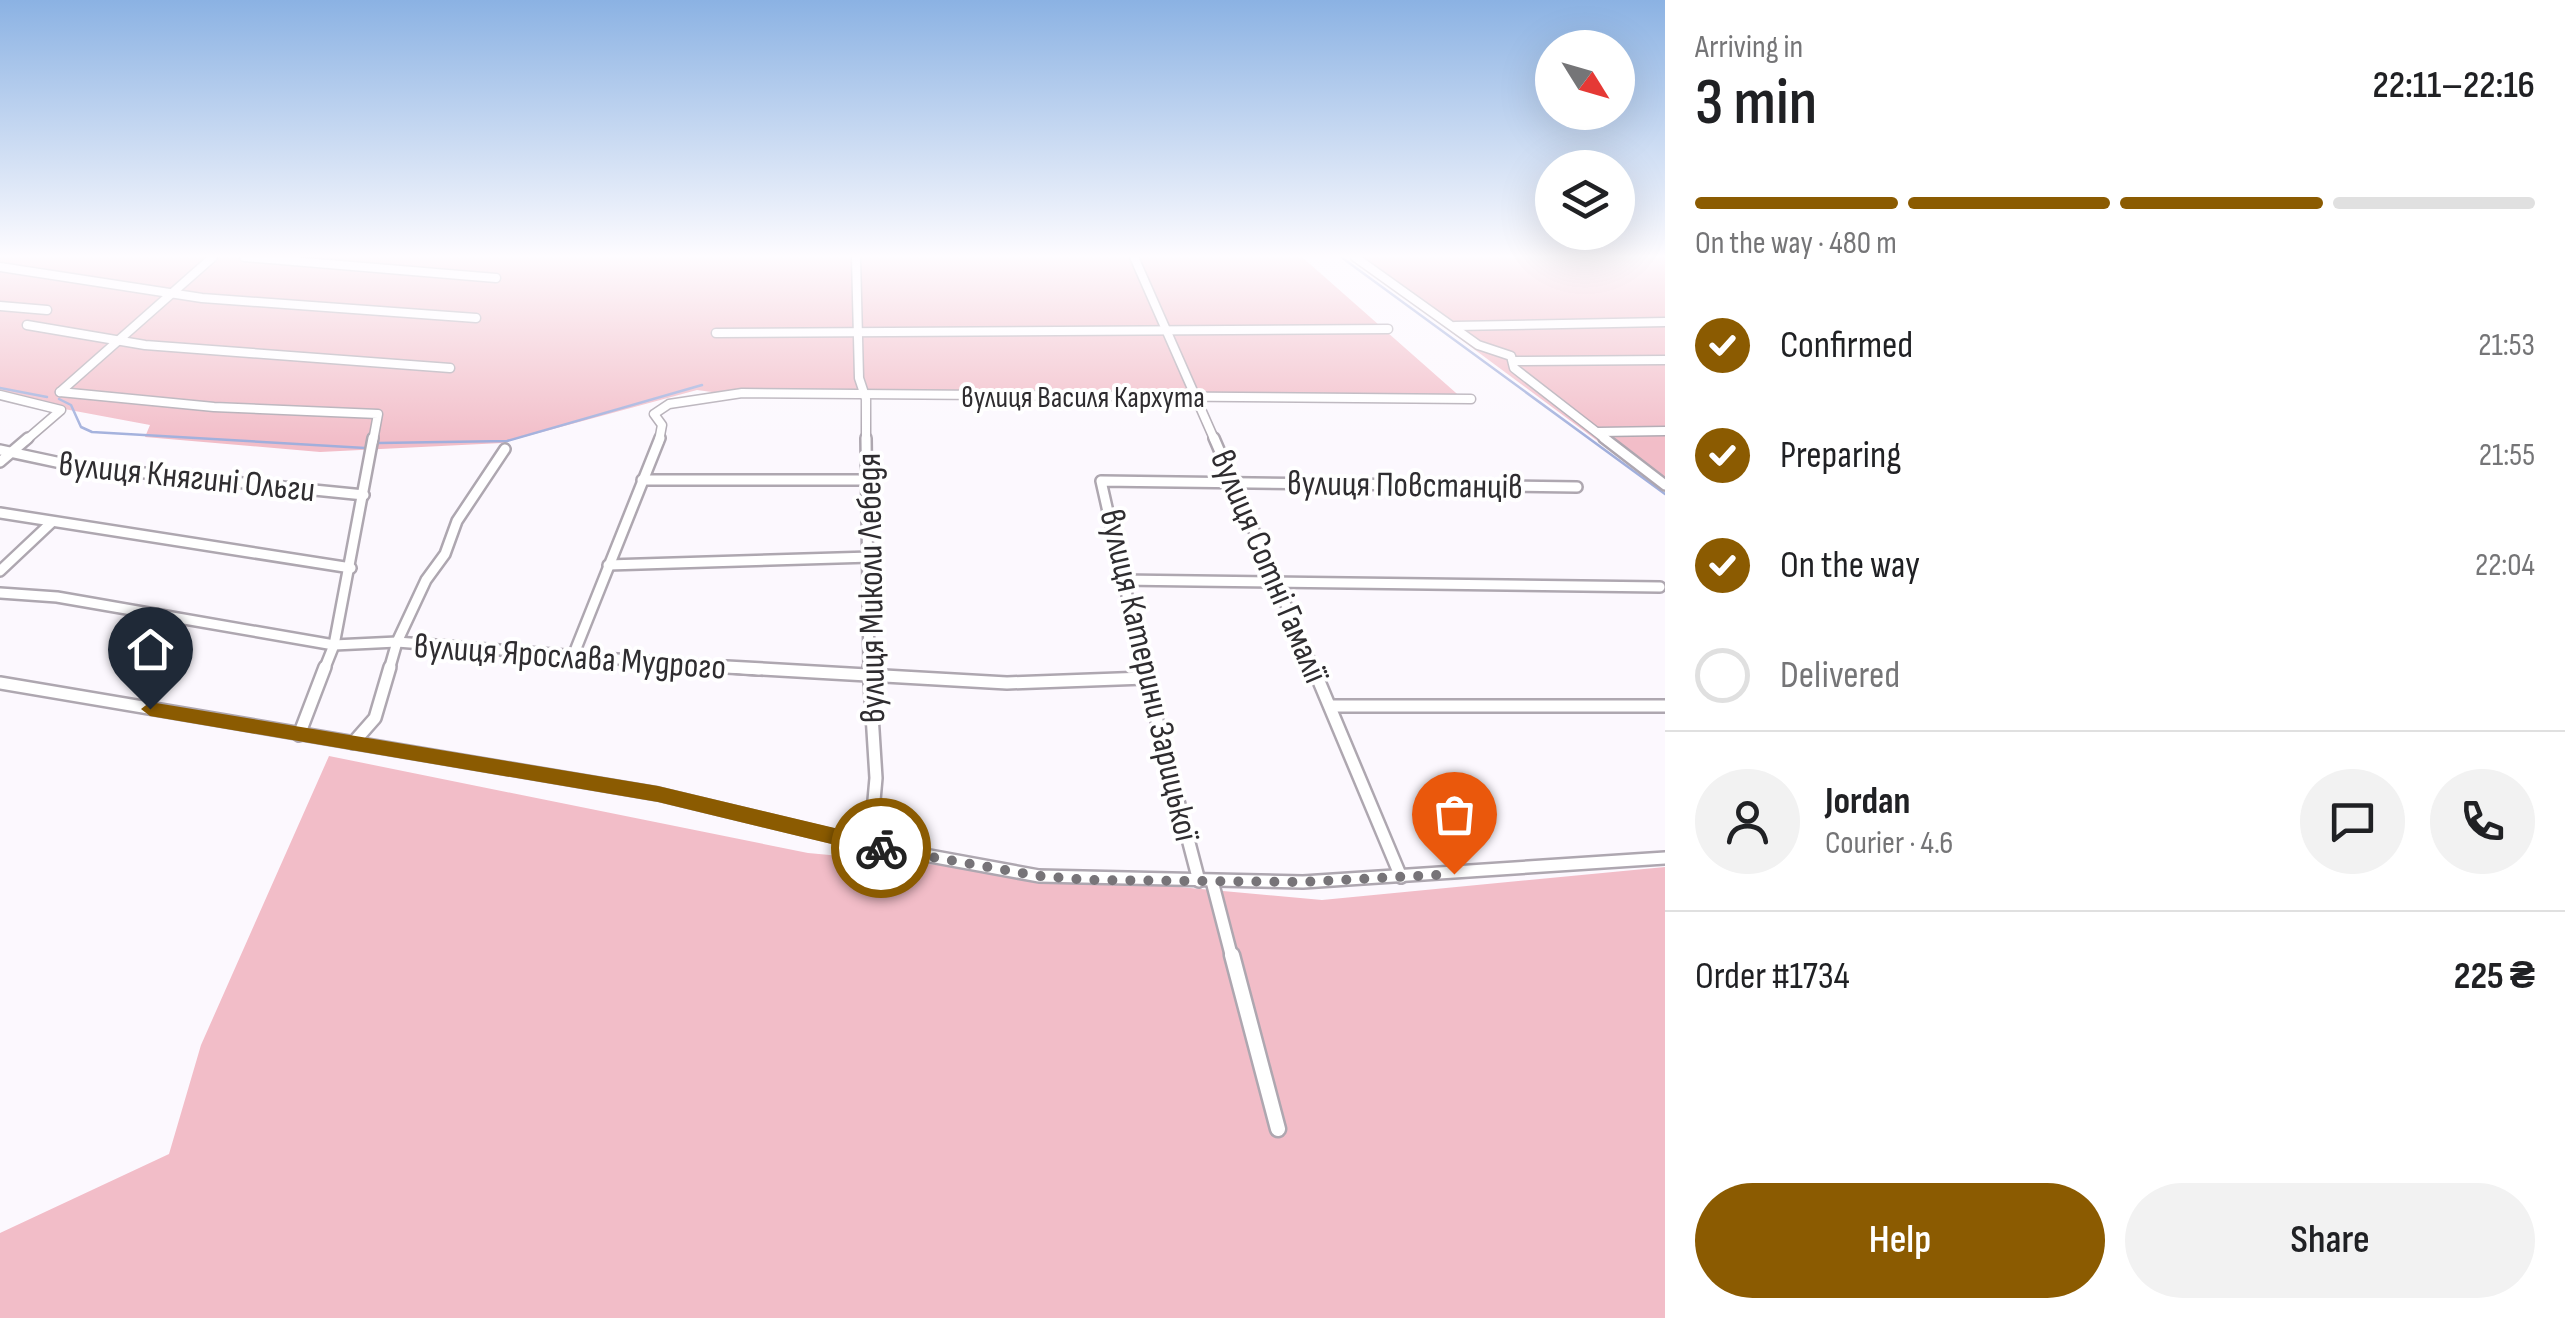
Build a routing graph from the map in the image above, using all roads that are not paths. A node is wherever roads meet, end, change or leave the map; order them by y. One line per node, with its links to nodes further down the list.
1 (144, 319): 12 (street)
2 (858, 319): 10 (street, вулиця Миколи Лебедя)
3 (1163, 319): 8 (street, вулиця Сотні Гамалії)
4 (1443, 319): 7 (street)
5 (1665, 322): 7 (street)
6 (27, 325): 12 (street)
7 (1454, 326): 14 (street)
8 (1167, 328): 9 (street); 10 (street); 18 (street, вулиця Сотні Гамалії)
9 (1388, 329)
10 (858, 331): 11 (street); 17 (street, вулиця Миколи Лебедя)
11 (716, 333)
12 (118, 341): 15 (street); 31 (street)
13 (1665, 360): 14 (street)
14 (1514, 361): 21 (street)
15 (450, 368)
16 (0, 395): 24 (street)
17 (865, 396): 18 (street, вулиця Василя Кархута); 26 (street, вулиця Василя Кархута); 27 (street, вулиця Миколи Лебедя)
18 (1198, 396): 19 (street, вулиця Василя Кархута); 28 (street, вулиця Сотні Гамалії)
19 (1471, 399)
20 (1665, 430): 21 (street)
21 (1597, 432): 29 (street)
22 (505, 449): 42 (street)
23 (0, 450): 24 (street, вулиця Княгині Ольги)
24 (12, 452): 25 (street); 31 (street, вулиця Княгині Ольги)
25 (0, 462)
26 (642, 480): 27 (street); 35 (street)
27 (867, 480): 34 (street, вулиця Миколи Лебедя)
28 (1232, 481): 30 (street, вулиця Повстанців); 38 (street, вулиця Катерини Зарицької); 39 (street, вулиця Сотні Гамалії)
29 (1664, 482)
30 (1576, 487)
31 (364, 495): 36 (street)
32 (0, 513): 33 (street)
33 (52, 522): 36 (street); 37 (street)
34 (870, 558): 35 (street); 45 (street, вулиця Миколи Лебедя)
35 (608, 565): 44 (street)
36 (351, 568): 43 (street)
37 (0, 571)
38 (1120, 580): 39 (street); 46 (street, вулиця Катерини Зарицької)
39 (1278, 583): 40 (street); 48 (street, вулиця Сотні Гамалії)
40 (1660, 586)
41 (0, 593): 43 (street, вулиця Ярослава Мудрого)
42 (397, 642): 43 (street, вулиця Ярослава Мудрого); 44 (street, вулиця Ярослава Мудрого); 51 (street)
43 (334, 645): 50 (street)
44 (574, 656): 45 (street, вулиця Ярослава Мудрого)
45 (869, 678): 46 (street, вулиця Ярослава Мудрого); 52 (street, вулиця Миколи Лебедя)
46 (1145, 678): 55 (street, вулиця Катерини Зарицької)
47 (0, 683): 50 (street)
48 (1330, 706): 49 (street); 54 (street, вулиця Сотні Гамалії)
49 (1665, 706)
50 (299, 736): 51 (street)
51 (352, 743): 52 (street)
52 (870, 846): 55 (street)
53 (1665, 858): 54 (street)
54 (1401, 877): 55 (street)
55 (1205, 881): 56 (street, вулиця Катерини Зарицької)
56 (1278, 1129)

